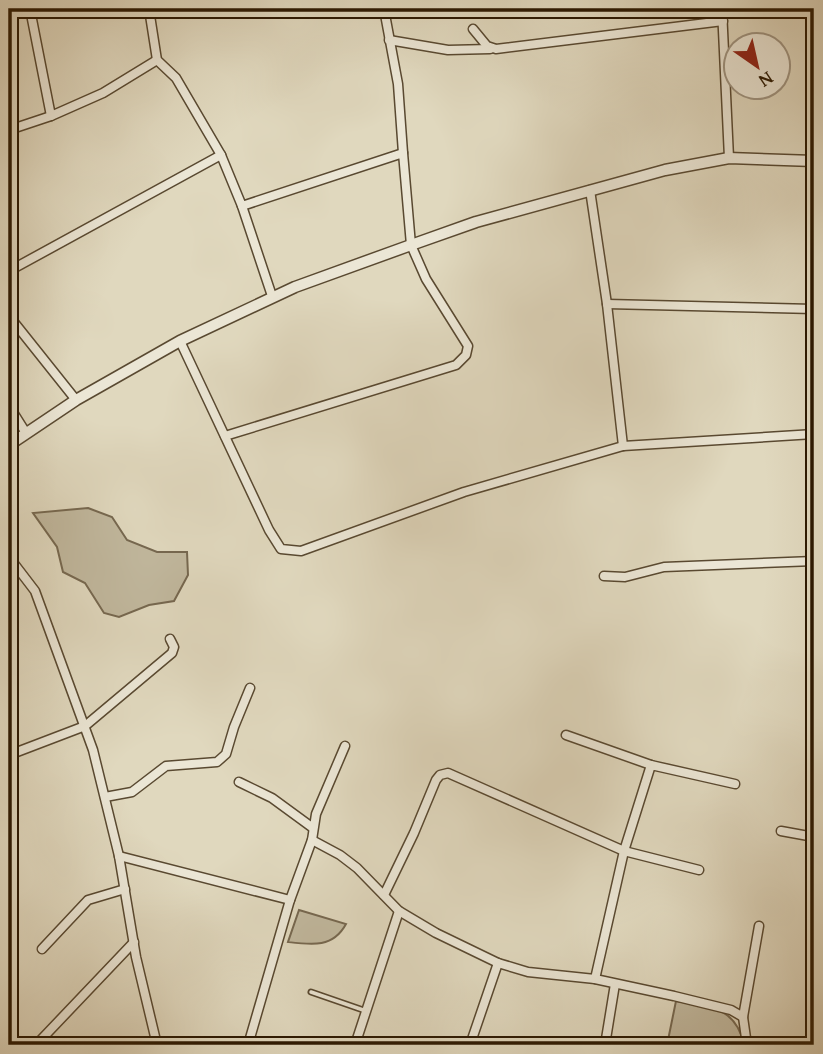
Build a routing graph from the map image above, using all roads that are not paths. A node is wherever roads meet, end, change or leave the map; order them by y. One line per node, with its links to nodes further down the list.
1 (30, 9): 10 (street)
2 (149, 9): 9 (street)
3 (384, 9): 7 (street)
4 (722, 9): 5 (street)
5 (723, 21): 8 (street); 14 (street)
6 (473, 29): 8 (street)
7 (389, 40): 8 (street); 12 (street)
8 (490, 49)
9 (157, 60): 10 (street); 13 (street)
10 (51, 116): 11 (street)
11 (9, 130)
12 (403, 153): 17 (street); 18 (street)
13 (221, 155): 17 (street); 19 (street)
14 (729, 158): 15 (street); 16 (street)
15 (814, 161)
16 (590, 190): 18 (street); 21 (street)
17 (242, 206): 20 (street)
18 (411, 245): 20 (street); 29 (street)
19 (9, 271)
20 (272, 296): 24 (street)
21 (607, 304): 22 (street); 31 (street)
22 (814, 309)
23 (9, 316): 25 (street)
24 (180, 341): 25 (street); 29 (street)
25 (76, 400): 27 (street)
26 (9, 405): 27 (street)
27 (26, 433): 30 (street)
28 (814, 434): 31 (street)
29 (225, 436): 31 (street)
30 (9, 445)
31 (623, 446)
32 (9, 557): 37 (street)
33 (814, 561): 34 (street)
34 (604, 576)
35 (170, 639): 37 (street)
36 (250, 688): 44 (street)
37 (85, 726): 40 (street); 44 (street)
38 (566, 735): 41 (street)
39 (345, 746): 45 (street)
40 (9, 755)
41 (651, 765): 43 (street); 49 (street)
42 (239, 782): 45 (street)
43 (735, 783)
44 (105, 797): 50 (street)
45 (313, 828): 48 (street)
46 (781, 831): 47 (street)
47 (814, 837)
48 (312, 839): 53 (street); 54 (street)
49 (624, 851): 51 (street); 53 (street); 60 (street)
50 (119, 856): 52 (street); 54 (street)
51 (699, 870)
52 (125, 889): 57 (street); 58 (street)
53 (384, 895): 55 (street)
54 (290, 900): 67 (street)
55 (398, 911): 59 (street); 63 (street)
56 (758, 926): 64 (street)
57 (134, 942): 65 (street); 66 (street)
58 (42, 949)
59 (498, 962): 60 (street); 69 (street)
60 (595, 979): 61 (street)
61 (615, 984): 64 (street); 70 (street)
62 (311, 992): 63 (lane)
63 (366, 1011): 68 (street)
64 (743, 1017): 71 (street)
65 (36, 1045)
66 (157, 1045)
67 (248, 1045)
68 (355, 1045)
69 (470, 1045)
70 (605, 1045)
71 (747, 1045)

